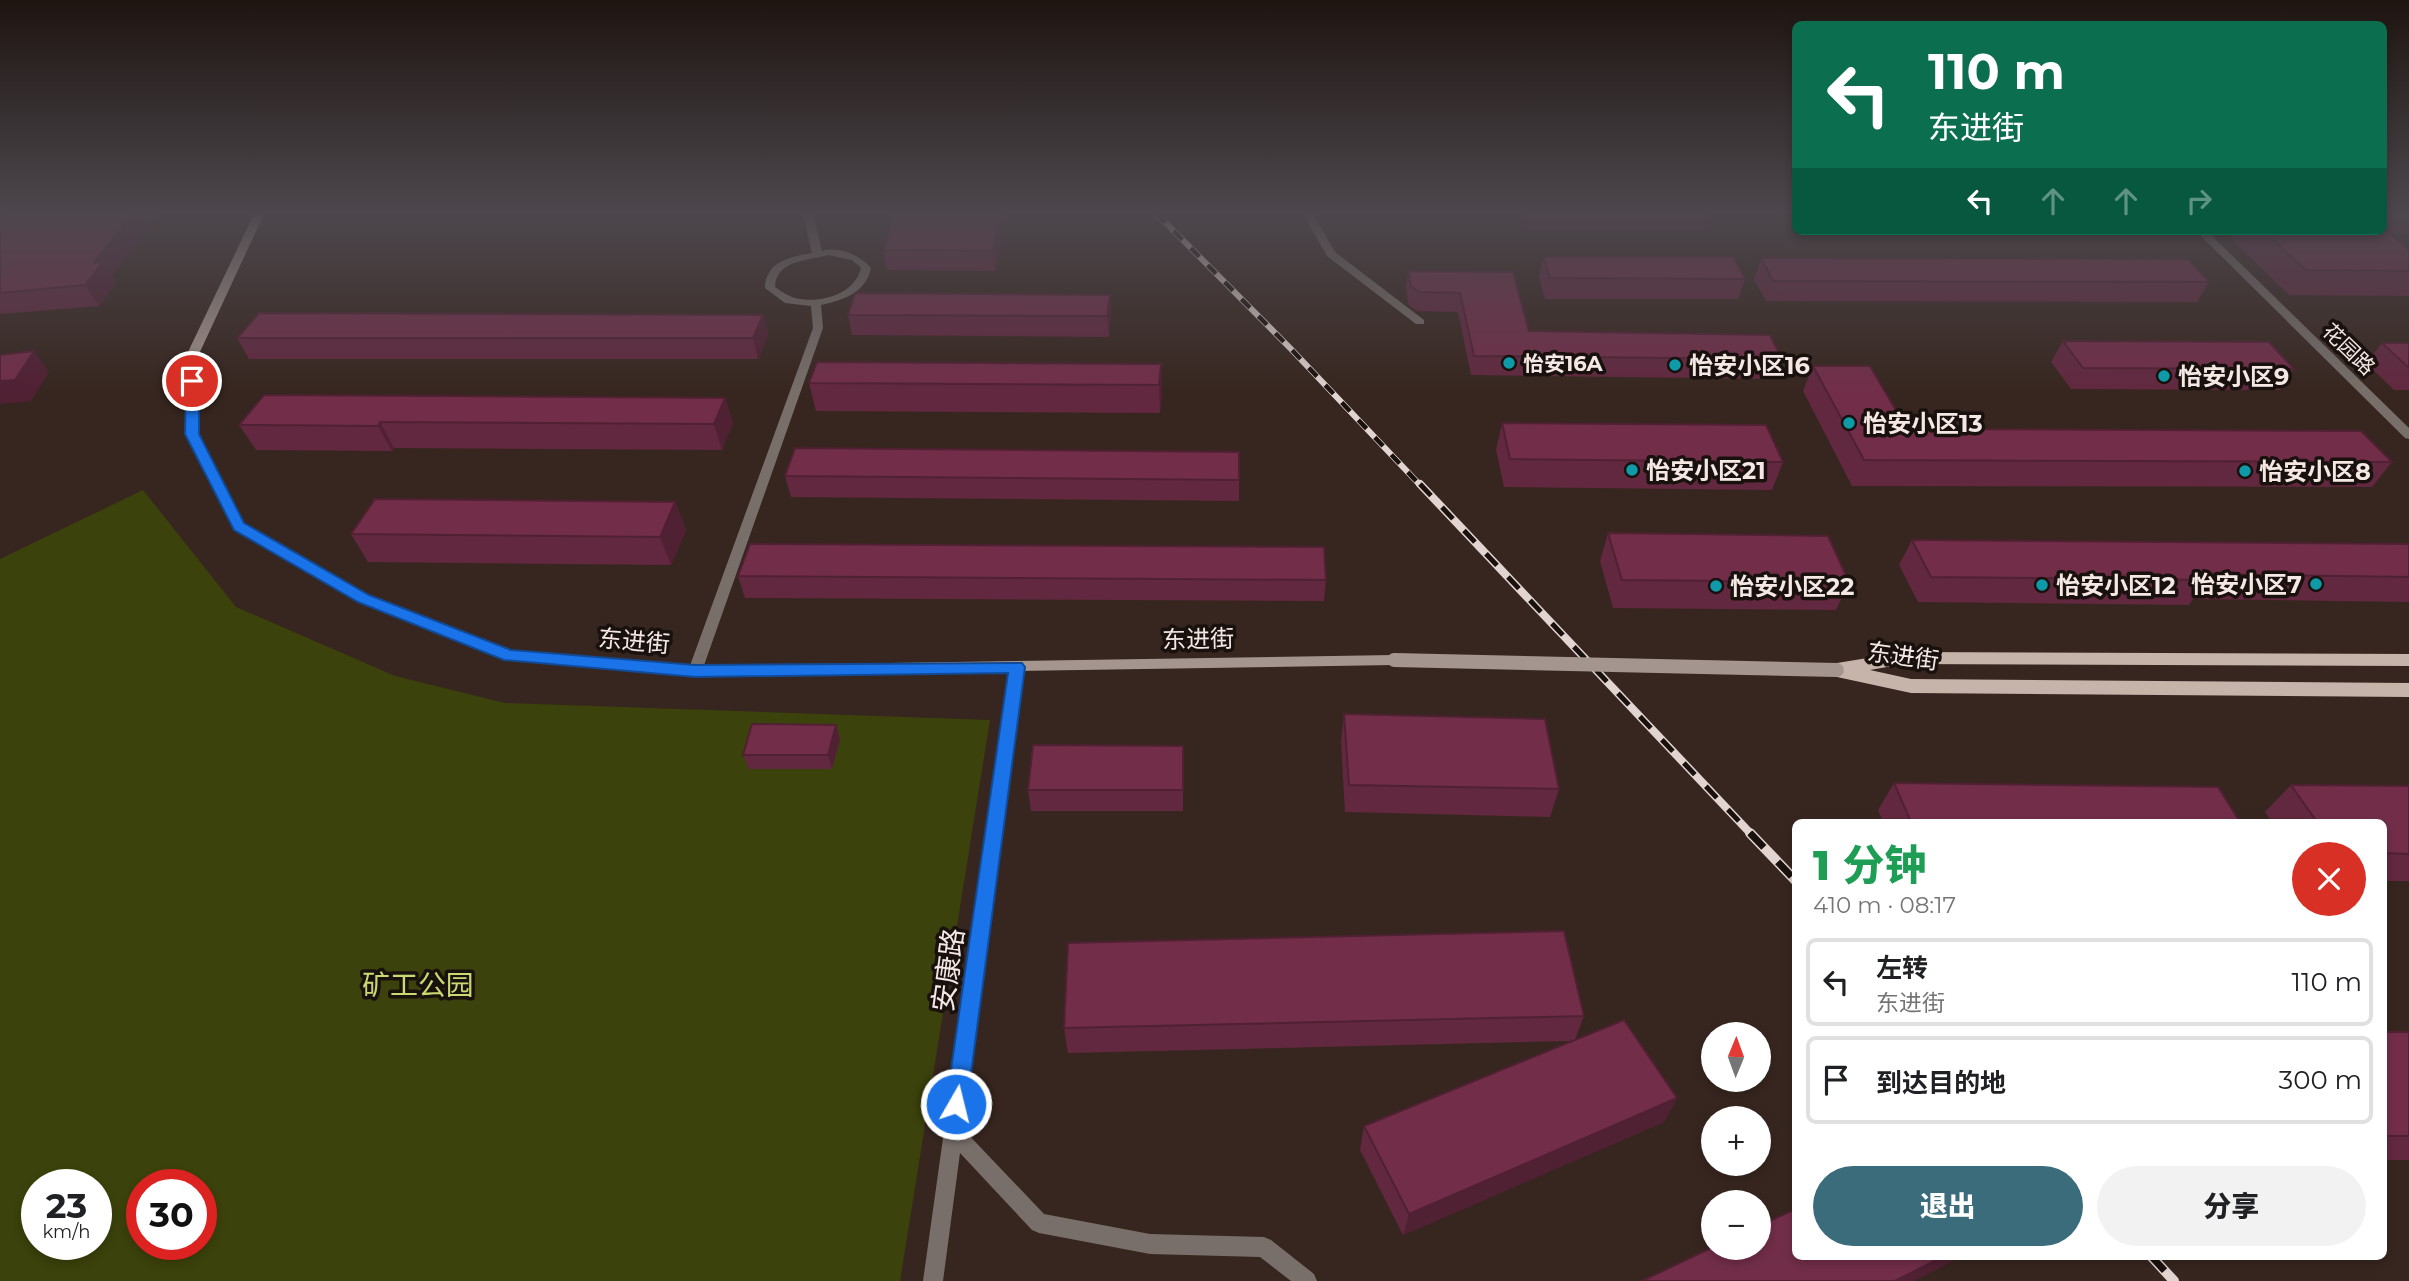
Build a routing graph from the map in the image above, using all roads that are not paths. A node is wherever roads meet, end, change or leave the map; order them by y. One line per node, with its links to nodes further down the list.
1 (230, 274): 12 (main road, 东进街)
2 (772, 274): 6 (street)
3 (867, 274): 6 (street)
4 (1357, 274): 7 (street)
5 (2245, 274): 8 (street, 花园路)
6 (816, 303): 12 (street)
7 (1420, 322)
8 (2409, 435)
9 (2409, 660): 11 (main road, 东进街)
10 (1017, 667): 11 (main road, 东进街, bridge); 12 (main road, 东进街); 14 (street, 安康路)
11 (1837, 670): 13 (main road, 东进街)
12 (695, 671)
13 (2409, 690)
14 (952, 1131): 15 (street, 安康路); 16 (street)
15 (933, 1281)
16 (1307, 1281)

